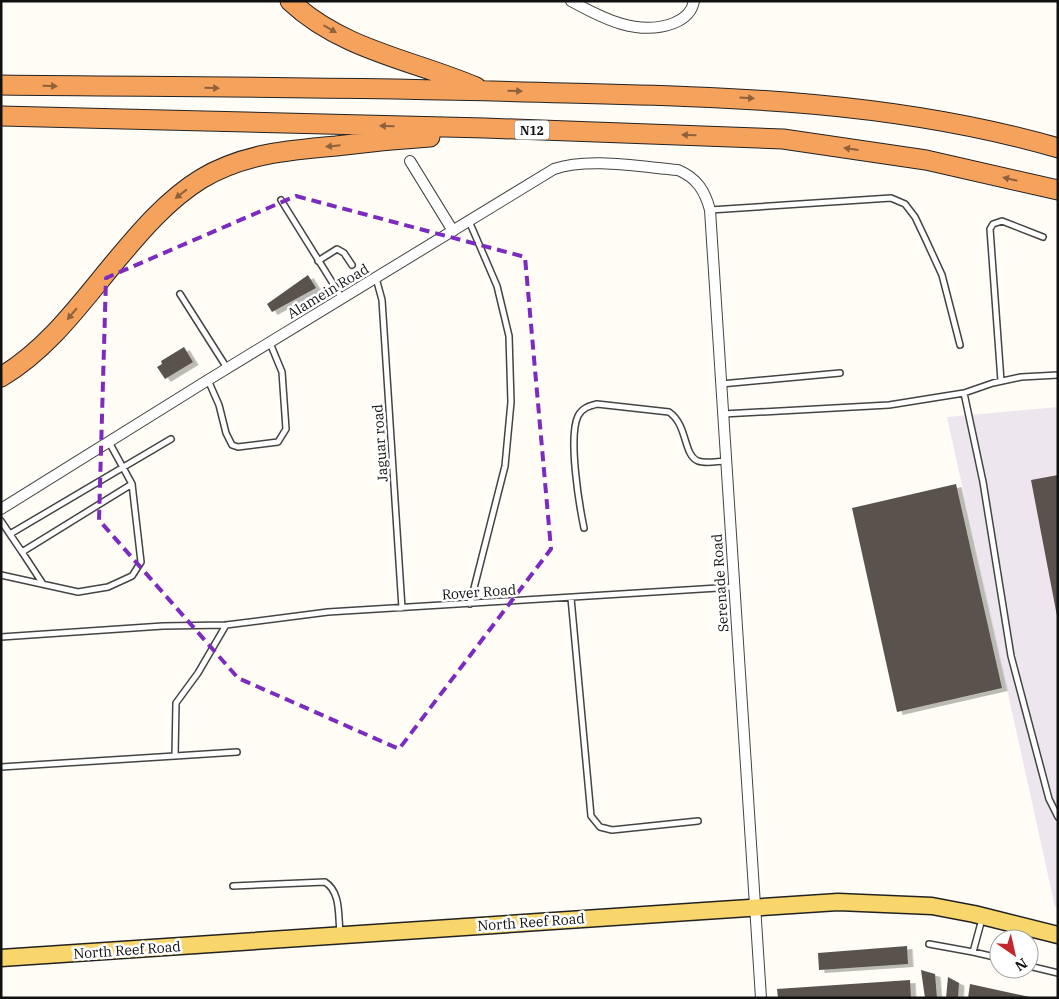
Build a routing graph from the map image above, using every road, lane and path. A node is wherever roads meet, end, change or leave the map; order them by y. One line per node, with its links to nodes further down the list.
1 (290, 1): 5 (highway, one-way to 5)
2 (571, 1): 3 (street)
3 (694, 2)
4 (1, 85): 5 (highway, one-way to 5)
5 (483, 90): 8 (highway, one-way to 8)
6 (1, 116): 7 (highway, N12, one-way to 6)
7 (485, 128): 11 (highway, N12, one-way to 7); 27 (highway, one-way to 27)
8 (1058, 148)
9 (410, 161): 15 (street)
10 (689, 174): 13 (street, Serenade Road); 14 (street, Alamein Road)
11 (1058, 190)
12 (281, 200): 17 (lane)
13 (710, 210): 23 (lane); 30 (street, Serenade Road)
14 (469, 220): 15 (street, Alamein Road); 47 (lane)
15 (453, 231): 19 (street, Alamein Road)
16 (1043, 237): 29 (lane)
17 (318, 261): 18 (lane); 21 (lane)
18 (352, 265)
19 (376, 278): 21 (street, Alamein Road); 48 (lane, Jaguar road)
20 (180, 294): 24 (lane)
21 (342, 298): 22 (street, Alamein Road)
22 (270, 343): 24 (street, Alamein Road); 28 (lane)
23 (960, 345)
24 (227, 368): 28 (street, Alamein Road)
25 (840, 373): 30 (lane)
26 (1058, 375): 29 (lane)
27 (1, 377)
28 (208, 380): 34 (street, Alamein Road)
29 (1001, 381): 31 (lane)
30 (721, 384): 32 (street, Serenade Road)
31 (964, 394): 32 (lane); 54 (lane)
32 (723, 414): 35 (street, Serenade Road)
33 (171, 440): 36 (lane)
34 (109, 442): 36 (lane); 38 (street, Alamein Road)
35 (726, 461): 40 (lane); 45 (street, Serenade Road)
36 (123, 467): 37 (lane); 41 (lane)
37 (132, 484): 42 (lane); 44 (lane)
38 (1, 509)
39 (1, 521): 41 (lane)
40 (584, 528)
41 (10, 534): 42 (lane)
42 (22, 552): 44 (lane)
43 (1, 575): 44 (lane)
44 (44, 584)
45 (734, 587): 46 (lane, Rover Road); 57 (street, Serenade Road)
46 (571, 598): 47 (lane, Rover Road); 55 (lane)
47 (470, 604): 48 (lane, Rover Road)
48 (402, 608): 49 (lane, Rover Road)
49 (226, 625): 50 (lane, Rover Road); 52 (lane)
50 (1, 637)
51 (237, 752): 52 (lane)
52 (174, 756): 53 (lane)
53 (1, 768)
54 (1058, 817)
55 (698, 821)
56 (233, 886): 59 (lane)
57 (755, 907): 58 (main road, North Reef Road); 59 (main road, North Reef Road); 67 (street, Serenade Road)
58 (983, 916): 60 (main road, North Reef Road); 62 (lane)
59 (340, 935): 64 (main road, North Reef Road)
60 (1058, 935)
61 (929, 944): 62 (lane)
62 (973, 952): 63 (lane)
63 (989, 956)
64 (1, 958)
65 (1039, 968): 66 (lane)
66 (1058, 973)
67 (761, 998)

